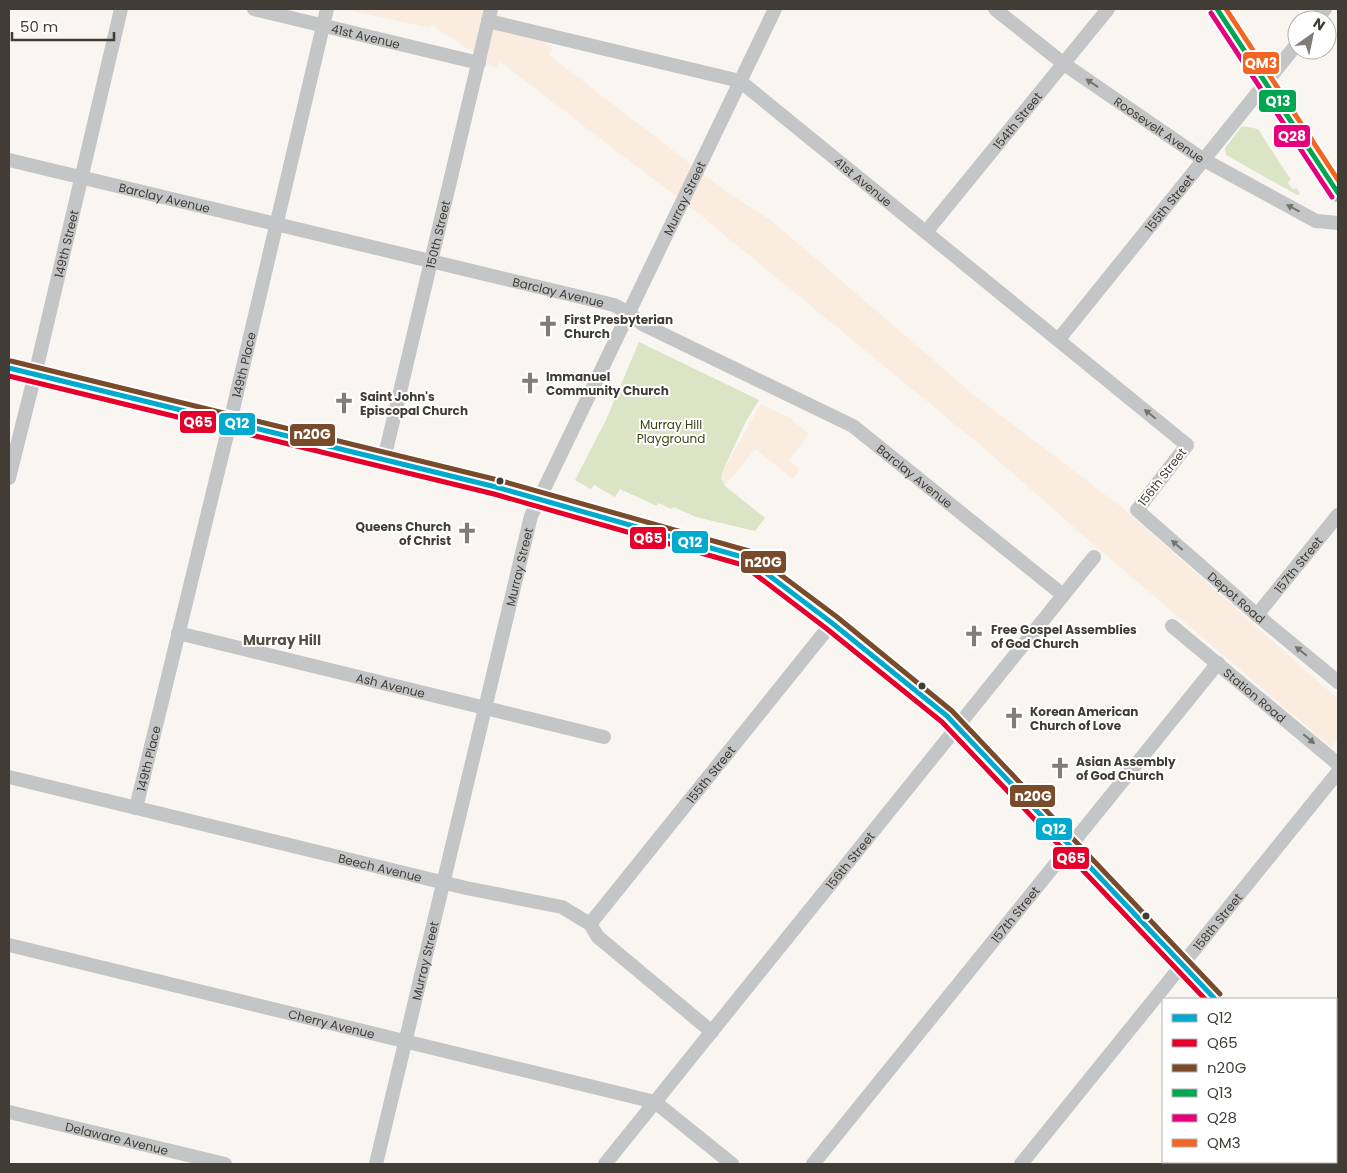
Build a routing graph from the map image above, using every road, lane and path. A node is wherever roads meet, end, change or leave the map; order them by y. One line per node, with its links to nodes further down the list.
1 (121, 9): 17 (street, 149th Street)
2 (254, 9): 9 (street, 41st Avenue)
3 (327, 9): 9 (street, 149th Place)
4 (774, 9): 13 (street, Murray Street)
5 (995, 9): 12 (street, Roosevelt Avenue)
6 (1108, 9): 12 (street, 154th Street)
7 (1217, 9): 14 (main road)
8 (490, 15): 11 (street, 150th Street); 13 (street, 41st Avenue)
9 (323, 25): 11 (street, 41st Avenue); 20 (street, 149th Place)
10 (1287, 57): 14 (street, 155th Street)
11 (478, 63): 22 (street, 150th Street)
12 (1064, 64): 16 (street, Roosevelt Avenue, one-way to 12); 21 (street, 154th Street)
13 (740, 81): 21 (street, 41st Avenue); 23 (street, Murray Street)
14 (1266, 83): 16 (street, 155th Street); 18 (main road)
15 (9, 160): 17 (street, Barclay Avenue)
16 (1204, 160): 19 (street, Roosevelt Avenue, one-way to 16); 24 (street, 155th Street)
17 (81, 178): 20 (street, Barclay Avenue); 26 (street, 149th Street)
18 (1338, 192)
19 (1338, 223)
20 (275, 225): 22 (street, Barclay Avenue); 27 (street, 149th Place)
21 (926, 232): 24 (street, 41st Avenue)
22 (431, 261): 23 (street, Barclay Avenue); 29 (street, 150th Street)
23 (629, 313): 31 (street, Murray Street); 35 (street, Barclay Avenue)
24 (1059, 339): 28 (street, 41st Avenue, one-way to 24)
25 (9, 368): 26 (street)
26 (34, 375): 27 (street); 30 (street, 149th Street)
27 (230, 422): 29 (street); 39 (street, 149th Place)
28 (1187, 444): 32 (street, 156th Street)
29 (384, 459): 31 (street)
30 (9, 478)
31 (539, 499): 37 (street); 42 (street, Murray Street)
32 (1137, 510): 36 (street, Depot Road, one-way to 32)
33 (1338, 515): 36 (street, 157th Street)
34 (1094, 557): 35 (street, 156th Street)
35 (1064, 595): 43 (street, 156th Street)
36 (1257, 615): 41 (street, Depot Road, one-way to 36)
37 (832, 623): 43 (street); 51 (street, 155th Street)
38 (1172, 626): 40 (street, Station Road)
39 (178, 633): 42 (street, Ash Avenue); 48 (street, 149th Place)
40 (1218, 663): 45 (street, Station Road, one-way to 45); 49 (street, 157th Street)
41 (1338, 682)
42 (485, 708): 44 (street, Ash Avenue); 50 (street, Murray Street)
43 (957, 726): 49 (street); 55 (street, 156th Street)
44 (604, 737)
45 (1338, 764)
46 (1338, 772): 53 (street, 158th Street)
47 (9, 777): 48 (street, Beech Avenue)
48 (136, 808): 50 (street, Beech Avenue)
49 (1070, 845): 53 (street); 63 (street, 157th Street)
50 (443, 882): 51 (street, Beech Avenue); 56 (street, Murray Street)
51 (590, 924): 55 (street, Beech Avenue)
52 (9, 945): 56 (street, Cherry Avenue)
53 (1183, 964): 54 (street); 64 (street, 158th Street)
54 (1214, 998)
55 (712, 1032): 57 (street, 156th Street)
56 (405, 1040): 57 (street, Cherry Avenue); 60 (street, Murray Street)
57 (655, 1102): 61 (street, 156th Street); 62 (street)
58 (9, 1112): 59 (street, Delaware Avenue)
59 (225, 1164)
60 (376, 1164)
61 (605, 1164)
62 (732, 1164)
63 (813, 1164)
64 (1021, 1164)

